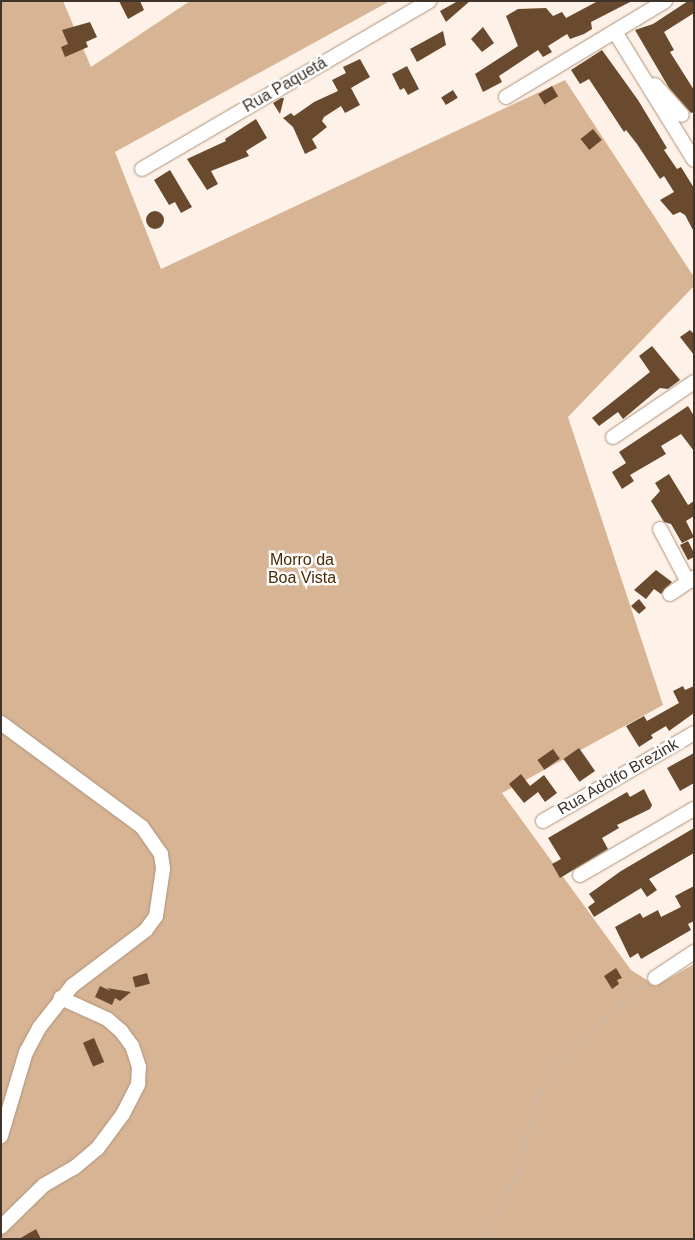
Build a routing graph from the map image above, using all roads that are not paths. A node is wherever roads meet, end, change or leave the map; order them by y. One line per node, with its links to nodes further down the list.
1 (429, 1): 8 (street, Rua Paquetá)
2 (665, 1): 3 (street)
3 (615, 32): 4 (street); 5 (street)
4 (634, 63): 6 (street); 7 (street)
5 (506, 97)
6 (682, 115)
7 (694, 160)
8 (142, 169)
9 (694, 382): 10 (street)
10 (613, 437)
11 (660, 529): 12 (street)
12 (691, 580): 13 (street)
13 (670, 594)
14 (1, 723): 21 (street)
15 (694, 733): 17 (street, Rua Adolfo Brezink)
16 (694, 810): 18 (street)
17 (543, 820)
18 (580, 876)
19 (694, 952): 20 (street)
20 (655, 978)
21 (61, 998): 22 (street); 23 (street)
22 (1, 1136)
23 (1, 1228)

